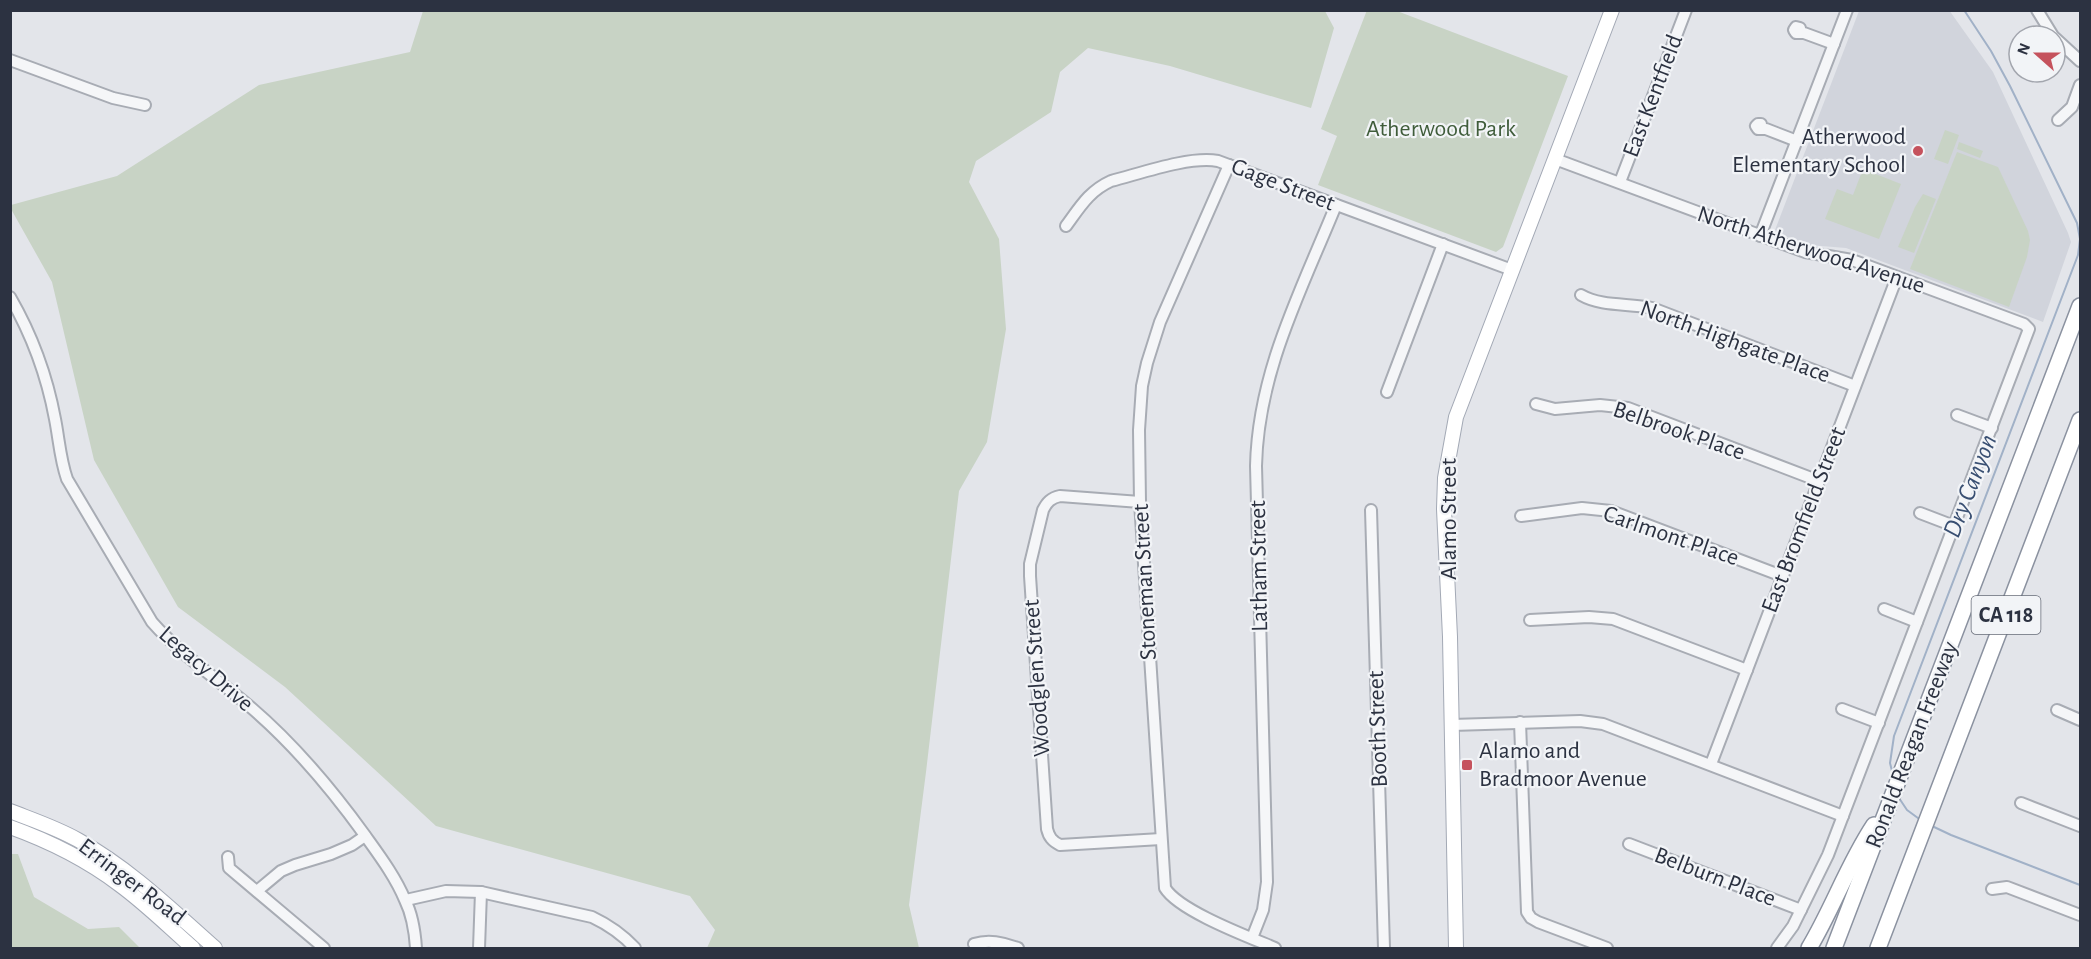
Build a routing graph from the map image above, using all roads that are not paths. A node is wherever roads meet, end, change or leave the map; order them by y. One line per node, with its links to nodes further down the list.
1 (1612, 10): 16 (main road, Alamo Street)
2 (1686, 10): 18 (street, East Kentfield)
3 (1847, 10): 7 (street)
4 (2037, 10): 5 (street)
5 (2046, 24)
6 (1800, 28): 7 (street)
7 (1834, 44): 15 (street)
8 (2067, 49): 10 (street)
9 (10, 60): 12 (street)
10 (2080, 61)
11 (2080, 85): 13 (street)
12 (145, 105)
13 (2058, 120)
14 (1761, 124): 15 (street)
15 (1797, 141): 21 (street)
16 (1555, 159): 18 (street, North Atherwood Avenue); 23 (main road, Alamo Street)
17 (1229, 165): 19 (street, Gage Street); 20 (street, Gage Street); 35 (street, Stoneman Street)
18 (1620, 183): 21 (street, North Atherwood Avenue)
19 (1336, 205): 22 (street, Gage Street); 69 (street, Latham Street)
20 (1066, 226)
21 (1760, 236): 24 (street, North Atherwood Avenue)
22 (1443, 244): 23 (street, Gage Street); 29 (street)
23 (1512, 270): 50 (main road, Alamo Street)
24 (1897, 276): 28 (street, East Bromfield Street); 33 (street, North Atherwood Avenue)
25 (1581, 295): 28 (street, North Highgate Place)
26 (10, 297): 58 (street, Legacy Drive)
27 (2080, 306): 52 (highway, Ronald Reagan Freeway / CA 118)
28 (1855, 386): 34 (street, East Bromfield Street)
29 (1387, 392)
30 (1536, 404): 34 (street, Belbrook Place)
31 (1956, 415): 33 (street)
32 (2080, 420): 62 (highway, Ronald Reagan Freeway / CA 118)
33 (1992, 428): 39 (street)
34 (1819, 481): 40 (street, East Bromfield Street)
35 (1140, 502): 59 (street, Stoneman Street); 59 (street, Woodglen Street)
36 (1371, 510): 79 (street, Booth Street)
37 (1920, 513): 39 (street)
38 (1521, 516): 40 (street, Carlmont Place)
39 (1954, 526): 43 (street)
40 (1782, 576): 44 (street, East Bromfield Street)
41 (1884, 609): 43 (street)
42 (1530, 620): 44 (street)
43 (1917, 622): 49 (street)
44 (1747, 670): 51 (street, East Bromfield Street)
45 (1842, 709): 49 (street)
46 (2056, 710): 47 (street)
47 (2080, 720)
48 (1520, 722): 50 (street); 51 (street); 81 (street)
49 (1879, 723): 55 (street)
50 (1452, 725): 80 (main road, Alamo Street)
51 (1711, 764): 55 (street)
52 (1891, 800): 83 (highway); 84 (highway, Ronald Reagan Freeway / CA 118)
53 (2021, 803): 56 (street)
54 (10, 811): 72 (main road, Erringer Road)
55 (1844, 816): 67 (street)
56 (2080, 826)
57 (10, 827): 71 (main road, Erringer Road)
58 (365, 836): 64 (street); 66 (street, Legacy Drive)
59 (1161, 839): 69 (street, Stoneman Street)
60 (1629, 844): 67 (street, Belburn Place)
61 (228, 857): 64 (street)
62 (1902, 886): 85 (highway, Ronald Reagan Freeway / CA 118); 86 (highway)
63 (1992, 889): 68 (street)
64 (258, 891): 73 (street)
65 (481, 892): 66 (street); 75 (street); 76 (street)
66 (406, 900): 74 (street, Legacy Drive)
67 (1801, 910): 82 (street)
68 (2080, 915)
69 (1252, 938): 78 (street, Stoneman Street)
70 (974, 944): 77 (street)
71 (193, 948)
72 (215, 948)
73 (324, 948)
74 (416, 948)
75 (479, 948)
76 (634, 948)
77 (1018, 948)
78 (1275, 948)
79 (1384, 948)
80 (1456, 948)
81 (1606, 948)
82 (1777, 948)
83 (1809, 948)
84 (1834, 948)
85 (1878, 948)
86 (1886, 948)

